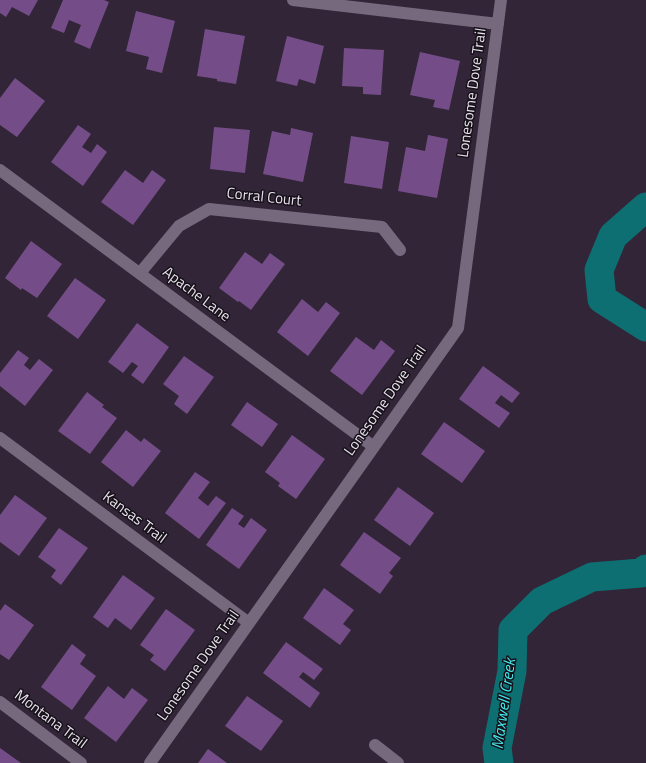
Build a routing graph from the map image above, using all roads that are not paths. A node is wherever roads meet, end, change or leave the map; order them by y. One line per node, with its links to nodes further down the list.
1 (293, 0): 3 (street)
2 (502, 0): 3 (street, Lonesome Dove Trail)
3 (498, 24): 8 (street, Lonesome Dove Trail)
4 (0, 170): 6 (street, Apache Lane)
5 (400, 250): 6 (street, Corral Court)
6 (140, 273): 8 (street, Apache Lane)
7 (0, 438): 9 (street, Kansas Trail)
8 (374, 446): 9 (street, Lonesome Dove Trail)
9 (249, 623): 13 (street, Lonesome Dove Trail)
10 (0, 702): 12 (street, Montana Trail)
11 (375, 745): 14 (street)
12 (81, 763)
13 (150, 763)
14 (398, 763)

